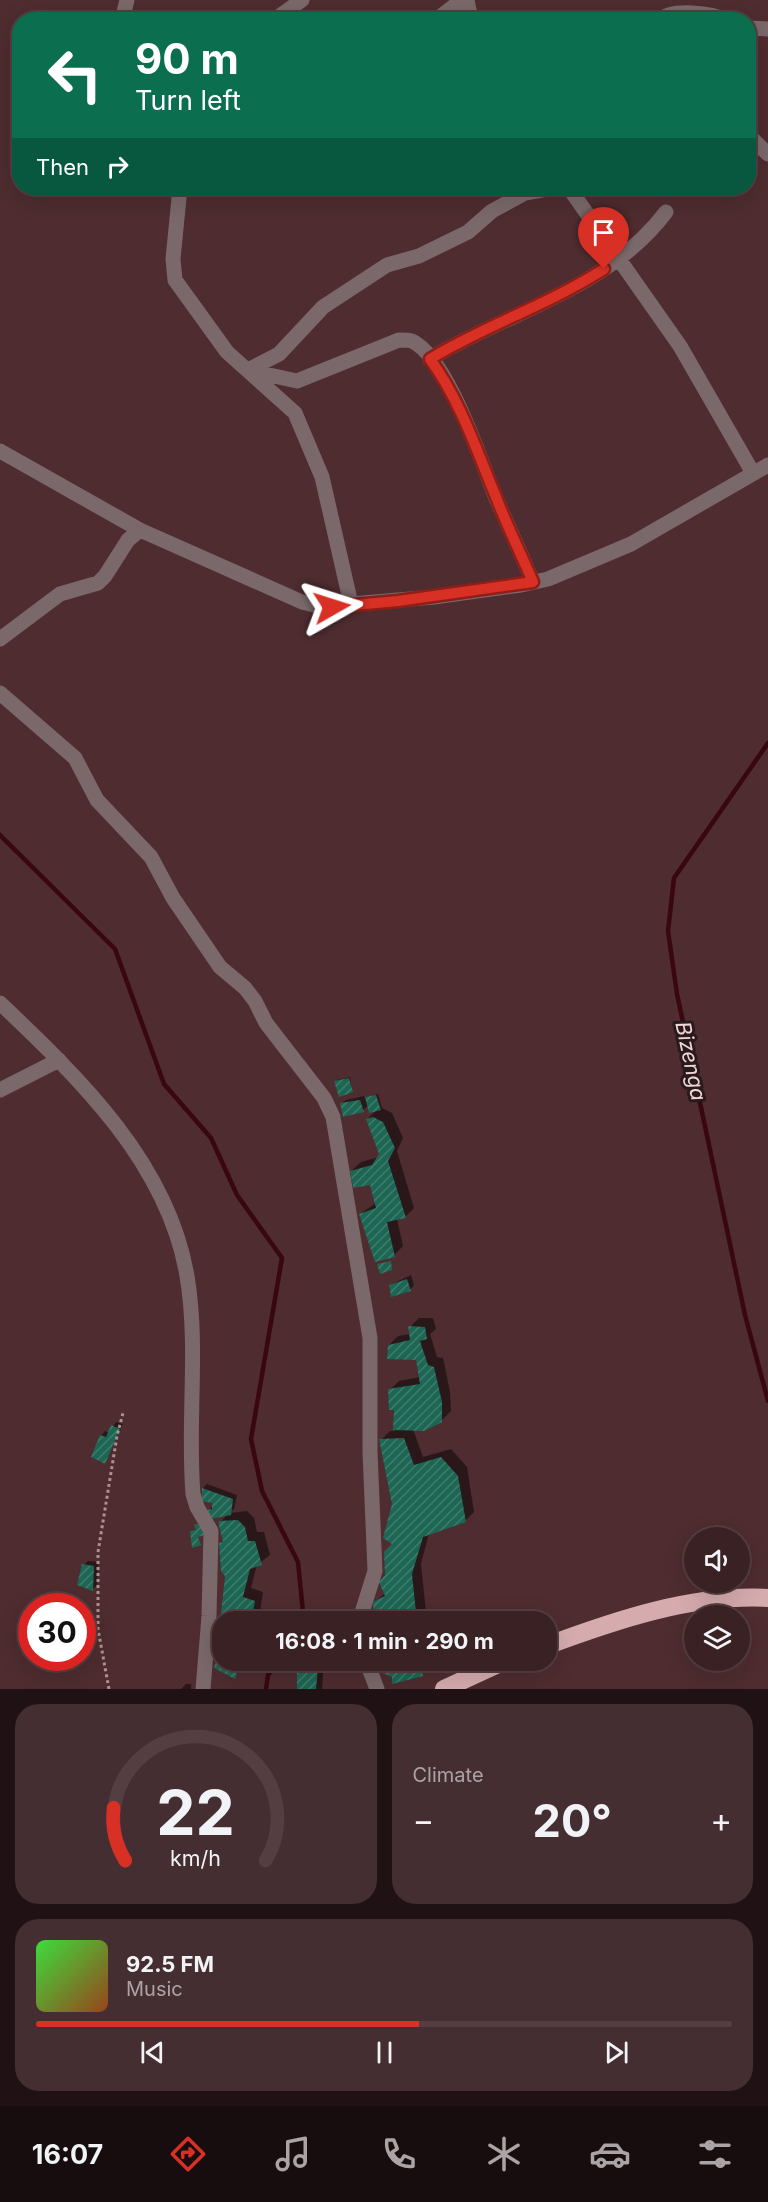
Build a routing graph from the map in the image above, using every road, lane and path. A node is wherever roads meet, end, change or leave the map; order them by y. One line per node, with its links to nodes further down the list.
1 (302, 0): 3 (street)
2 (462, 0): 4 (street)
3 (285, 12)
4 (446, 12)
5 (756, 143): 6 (street)
6 (768, 154)
7 (179, 195): 13 (street)
8 (520, 195): 13 (street)
9 (574, 195): 11 (street)
10 (666, 212): 11 (street)
11 (619, 260): 12 (street); 16 (street)
12 (430, 359): 13 (street); 18 (street)
13 (248, 370): 19 (street)
14 (0, 451): 17 (street)
15 (768, 465): 16 (street)
16 (753, 473): 18 (street)
17 (140, 530): 19 (street); 20 (street)
18 (533, 582): 19 (street)
19 (351, 604)
20 (0, 639)
21 (0, 693): 27 (street)
22 (0, 1003): 23 (street)
23 (59, 1060): 24 (street); 32 (street)
24 (0, 1090)
25 (123, 1413): 31 (path)
26 (768, 1598): 28 (highway)
27 (362, 1611)
28 (557, 1642)
29 (370, 1671): 33 (street)
30 (483, 1671): 34 (highway)
31 (110, 1689)
32 (203, 1689)
33 (376, 1689)
34 (444, 1689)

